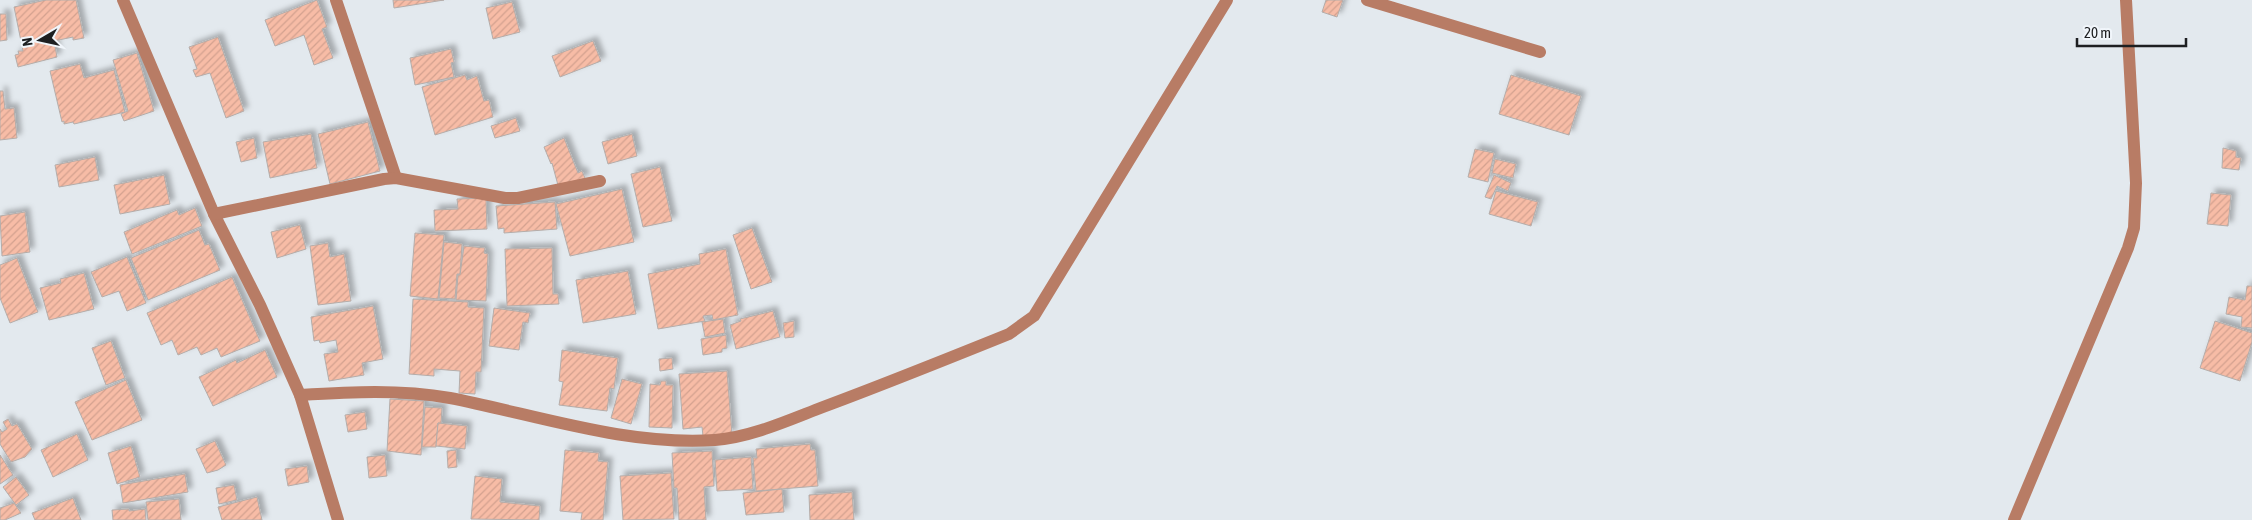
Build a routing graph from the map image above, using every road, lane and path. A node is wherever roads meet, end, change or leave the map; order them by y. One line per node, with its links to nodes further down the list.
1 (123, 0): 9 (street)
2 (336, 0): 7 (street)
3 (1227, 0): 10 (street)
4 (1367, 0): 6 (street)
5 (2126, 0): 12 (street)
6 (1540, 52)
7 (396, 178): 8 (street); 9 (street)
8 (600, 182)
9 (214, 214): 10 (street)
10 (300, 395): 11 (street)
11 (338, 520)
12 (2014, 520)

